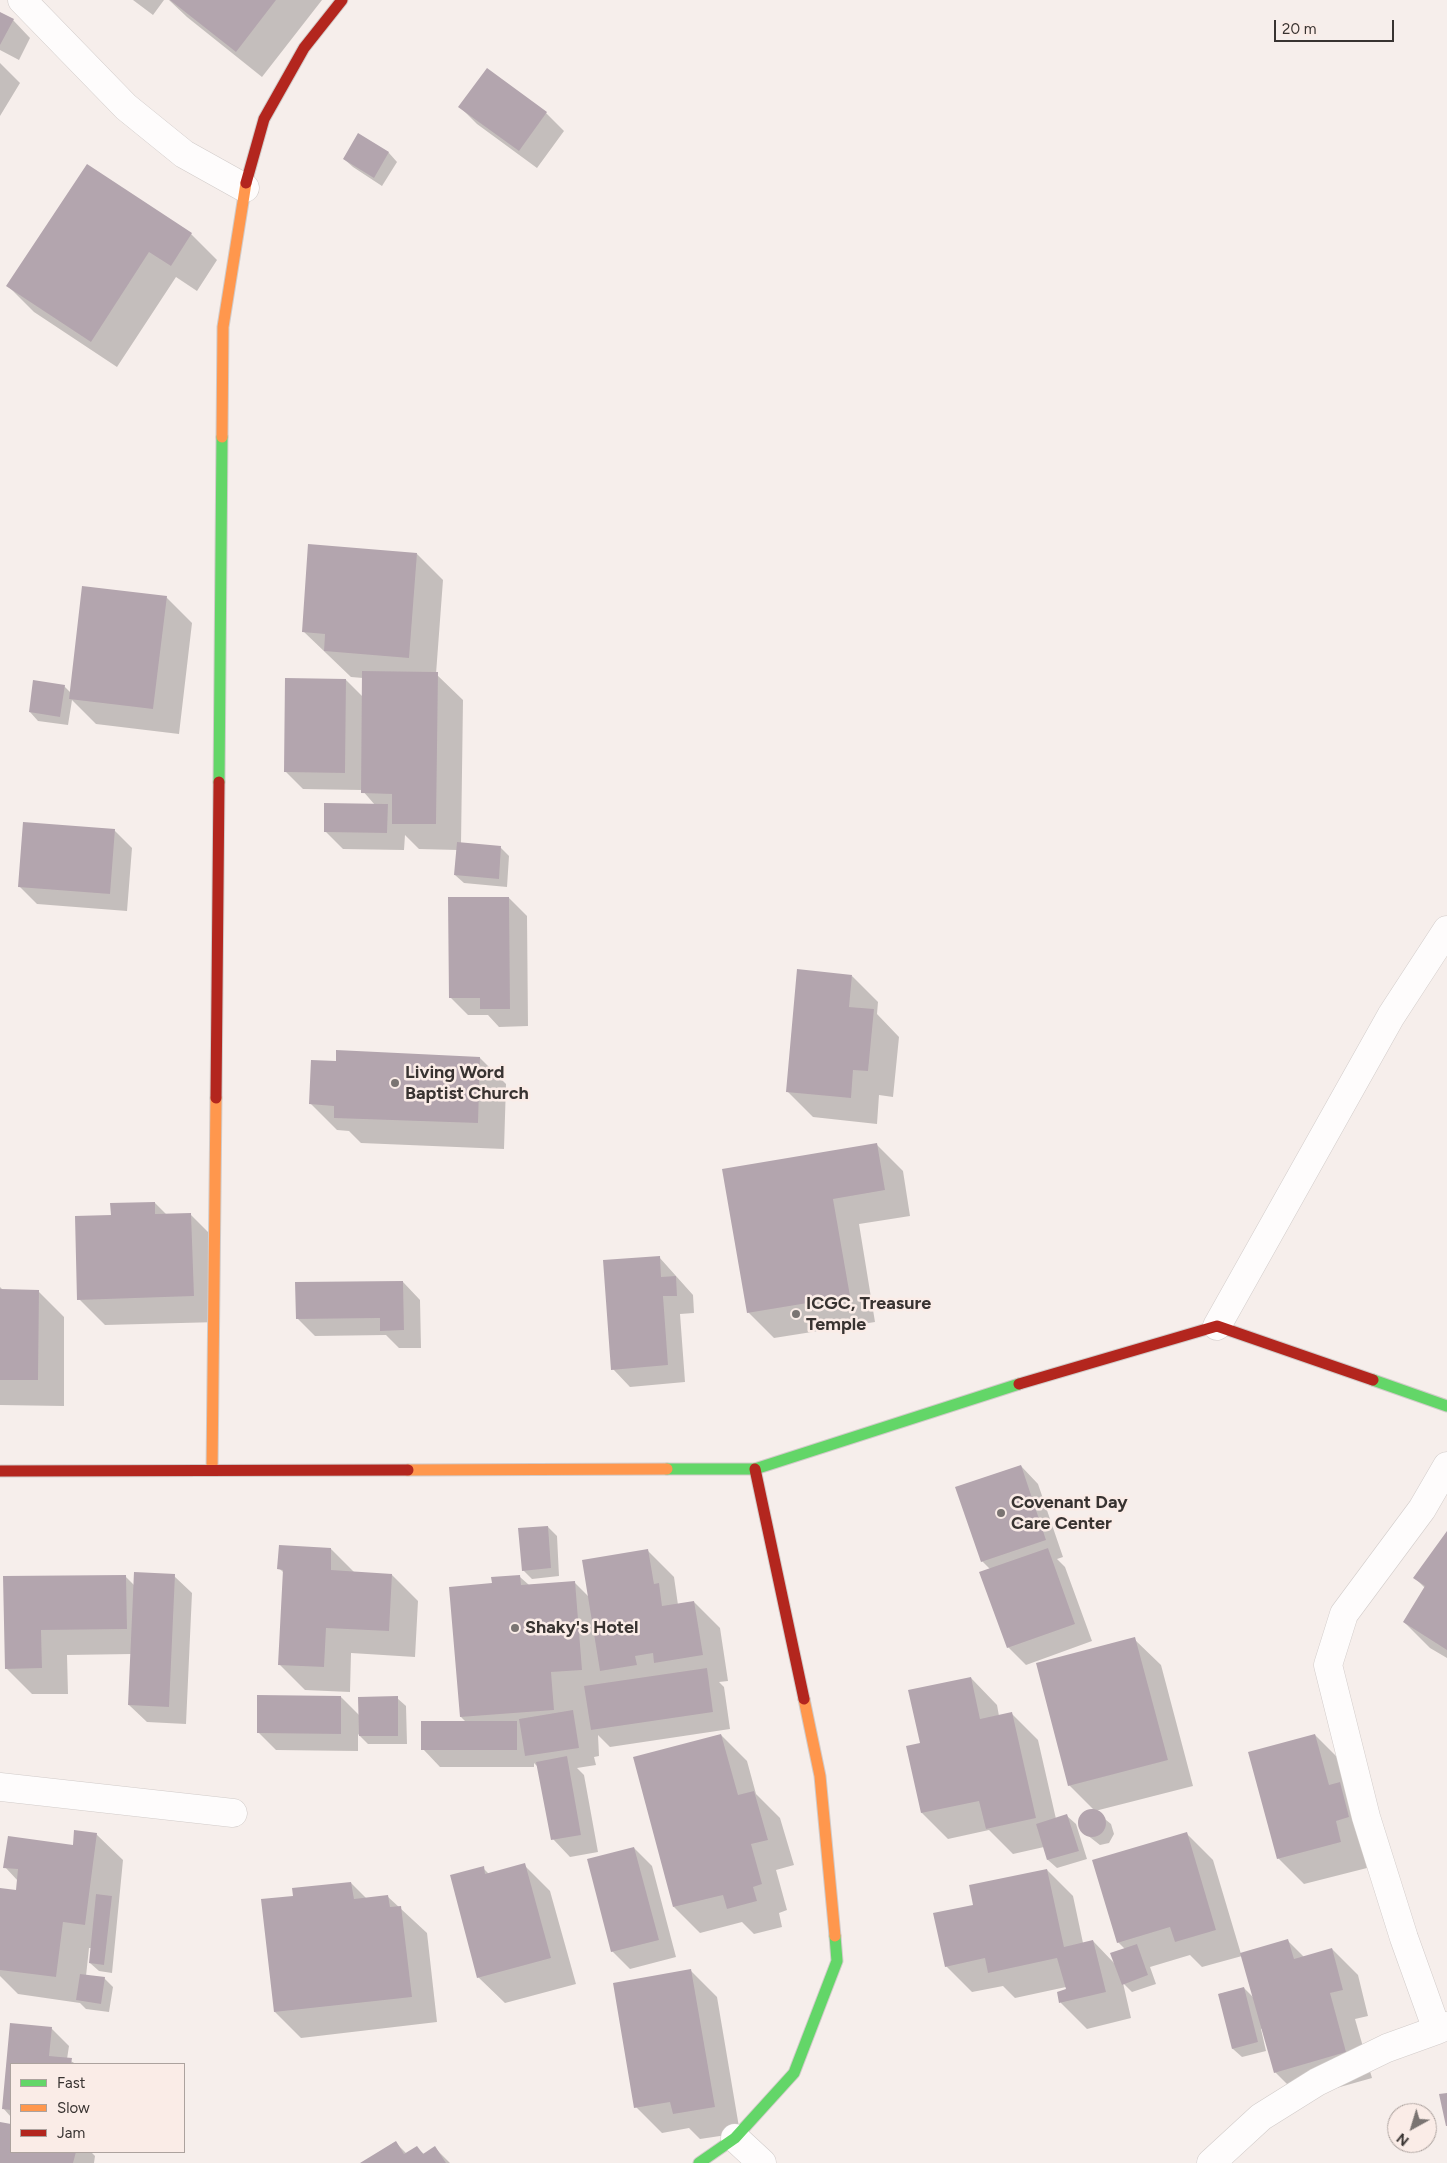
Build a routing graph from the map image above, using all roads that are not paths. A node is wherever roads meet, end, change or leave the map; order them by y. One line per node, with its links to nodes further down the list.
1 (22, 0): 3 (street)
2 (342, 0): 3 (street)
3 (245, 188): 9 (street)
4 (1447, 930): 5 (street)
5 (1216, 1326): 6 (street); 8 (street)
6 (1447, 1406)
7 (1447, 1466): 13 (street)
8 (755, 1469): 9 (street); 14 (street)
9 (212, 1470): 10 (street)
10 (0, 1471)
11 (0, 1787): 12 (street)
12 (233, 1814)
13 (1442, 2028): 17 (street)
14 (735, 2138): 15 (street); 16 (street)
15 (699, 2163)
16 (762, 2163)
17 (1211, 2163)

